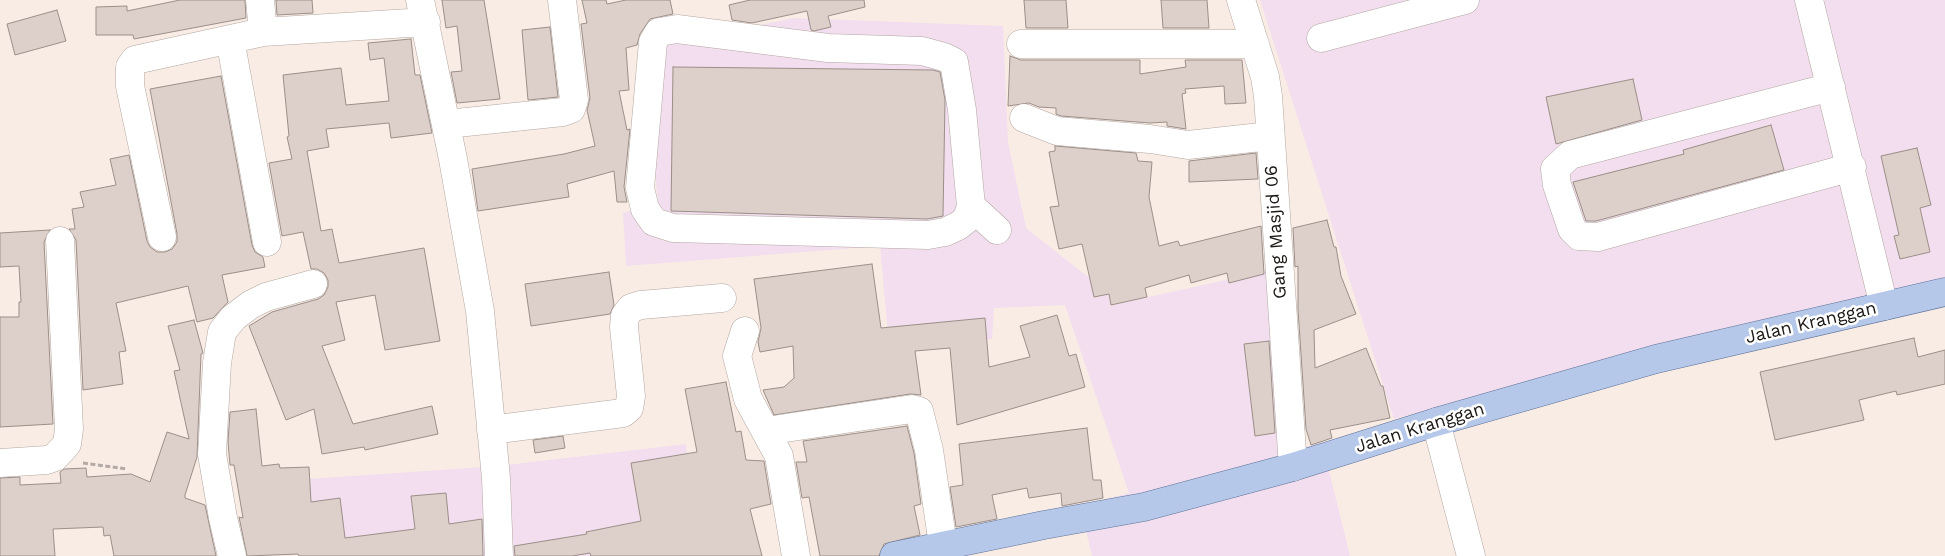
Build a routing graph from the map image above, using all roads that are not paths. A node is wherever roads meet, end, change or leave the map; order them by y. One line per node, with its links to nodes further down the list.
1 (260, 0): 7 (street)
2 (562, 0): 14 (street)
3 (1241, 0): 11 (street, Gang Masjid 06)
4 (1465, 0): 8 (street)
5 (1809, 0): 12 (street)
6 (423, 11): 7 (street); 14 (street)
7 (263, 32): 9 (street)
8 (1321, 38)
9 (230, 39): 19 (street); 21 (street)
10 (1021, 44): 11 (street)
11 (1255, 44): 15 (street, Gang Masjid 06)
12 (1831, 87): 16 (street); 16 (street)
13 (1024, 118): 15 (street)
14 (446, 124): 29 (street)
15 (1270, 136): 31 (street, Gang Masjid 06)
16 (1852, 167): 25 (street)
17 (971, 206): 17 (street); 18 (street)
18 (997, 230)
19 (162, 237)
20 (60, 241): 30 (street)
21 (267, 242)
22 (313, 284): 33 (street)
23 (1945, 292): 25 (main road, Jalan Kranggan)
24 (722, 298): 29 (street)
25 (1884, 306): 27 (main road, Jalan Kranggan)
26 (744, 331): 35 (street)
27 (1436, 422): 31 (main road, Jalan Kranggan); 37 (street)
28 (779, 429): 32 (street)
29 (491, 430): 34 (street)
30 (0, 463)
31 (1293, 467): 32 (main road, Jalan Kranggan)
32 (943, 545): 36 (main road, Jalan Kranggan)
33 (232, 556)
34 (499, 556)
35 (796, 556)
36 (894, 556)
37 (1471, 556)

